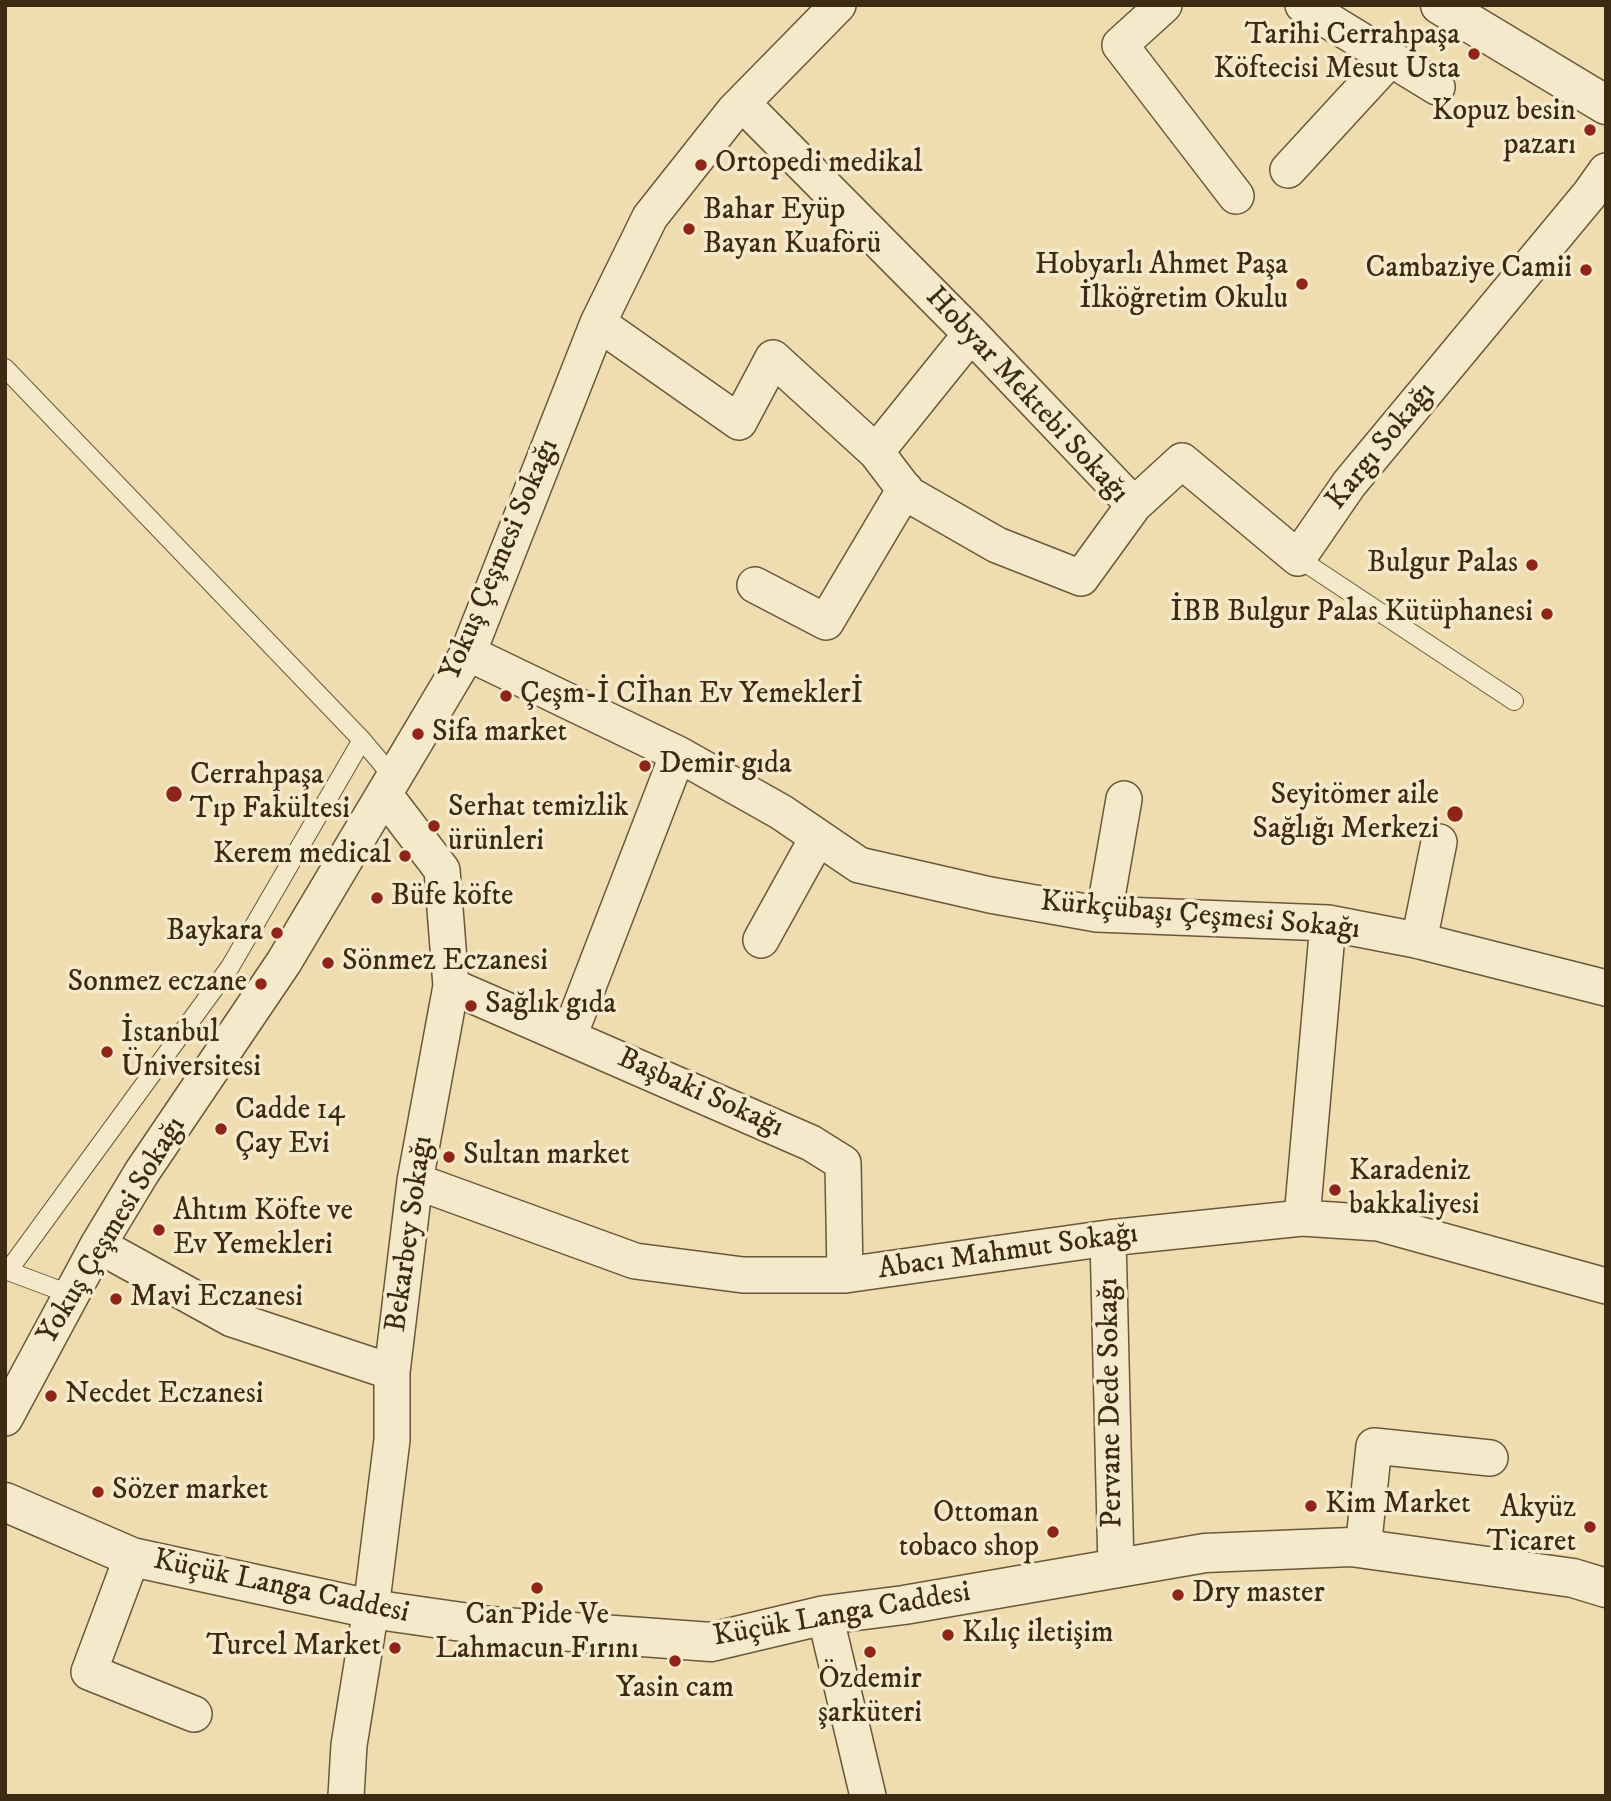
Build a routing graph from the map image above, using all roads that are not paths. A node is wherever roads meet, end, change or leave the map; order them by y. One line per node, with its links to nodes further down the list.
1 (838, 5): 7 (street, Yokuş Çeşmesi Sokağı)
2 (1164, 5): 11 (street)
3 (1303, 5): 5 (street)
4 (1440, 5): 8 (street)
5 (1391, 58): 6 (street); 9 (street)
6 (1437, 87)
7 (742, 103): 12 (street, Yokuş Çeşmesi Sokağı); 13 (street, Hobyar Mektebi Sokağı)
8 (1606, 105)
9 (1288, 170)
10 (1606, 171): 18 (street, Kargı Sokağı)
11 (1236, 197)
12 (598, 323): 15 (street, Hobyar Mektebi Sokağı); 20 (street, Yokuş Çeşmesi Sokağı)
13 (971, 334): 15 (street); 17 (street, Hobyar Mektebi Sokağı)
14 (5, 368): 22 (lane)
15 (876, 452): 16 (street, Hobyar Mektebi Sokağı)
16 (905, 489): 17 (street, Hobyar Mektebi Sokağı); 19 (street)
17 (1134, 505): 18 (street)
18 (1297, 558): 21 (lane)
19 (755, 585)
20 (468, 653): 23 (street, Kürkçübaşı Çeşmesi Sokağı); 24 (street, Yokuş Çeşmesi Sokağı)
21 (1514, 701)
22 (362, 740): 24 (lane); 39 (lane)
23 (678, 754): 26 (street, Kürkçübaşı Çeşmesi Sokağı); 34 (street)
24 (389, 786): 32 (street, Bekarbey Sokağı); 38 (street, Yokuş Çeşmesi Sokağı)
25 (1124, 799): 28 (street)
26 (818, 837): 28 (street, Kürkçübaşı Çeşmesi Sokağı); 30 (street)
27 (1439, 842): 31 (street)
28 (1104, 914): 29 (street, Kürkçübaşı Çeşmesi Sokağı)
29 (1328, 923): 31 (street, Kürkçübaşı Çeşmesi Sokağı); 36 (street)
30 (761, 940)
31 (1419, 941): 33 (street, Kürkçübaşı Çeşmesi Sokağı)
32 (451, 986): 34 (street, Başbaki Sokağı); 35 (street, Bekarbey Sokağı)
33 (1606, 988)
34 (569, 1036): 40 (street, Başbaki Sokağı)
35 (415, 1181): 40 (street, Abacı Mahmut Sokağı); 43 (street, Bekarbey Sokağı)
36 (1302, 1218): 37 (street, Abacı Mahmut Sokağı); 41 (street, Abacı Mahmut Sokağı)
37 (1108, 1238): 40 (street, Abacı Mahmut Sokağı); 49 (street, Pervane Dede Sokağı)
38 (98, 1245): 42 (street, Yokuş Çeşmesi Sokağı); 43 (street)
39 (7, 1269): 42 (lane)
40 (845, 1275)
41 (1606, 1286)
42 (72, 1295): 44 (street, Yokuş Çeşmesi Sokağı)
43 (392, 1372): 51 (street, Bekarbey Sokağı)
44 (5, 1418)
45 (1490, 1458): 47 (street)
46 (5, 1502): 48 (street, Küçük Langa Caddesi)
47 (1363, 1549): 49 (street, Küçük Langa Caddesi); 50 (street, Küçük Langa Caddesi)
48 (132, 1557): 51 (street, Küçük Langa Caddesi); 53 (street)
49 (1116, 1568): 52 (street, Küçük Langa Caddesi)
50 (1606, 1588)
51 (371, 1609): 52 (street, Küçük Langa Caddesi); 54 (street, Bekarbey Sokağı)
52 (825, 1615): 55 (street)
53 (194, 1714)
54 (346, 1796)
55 (868, 1796)

